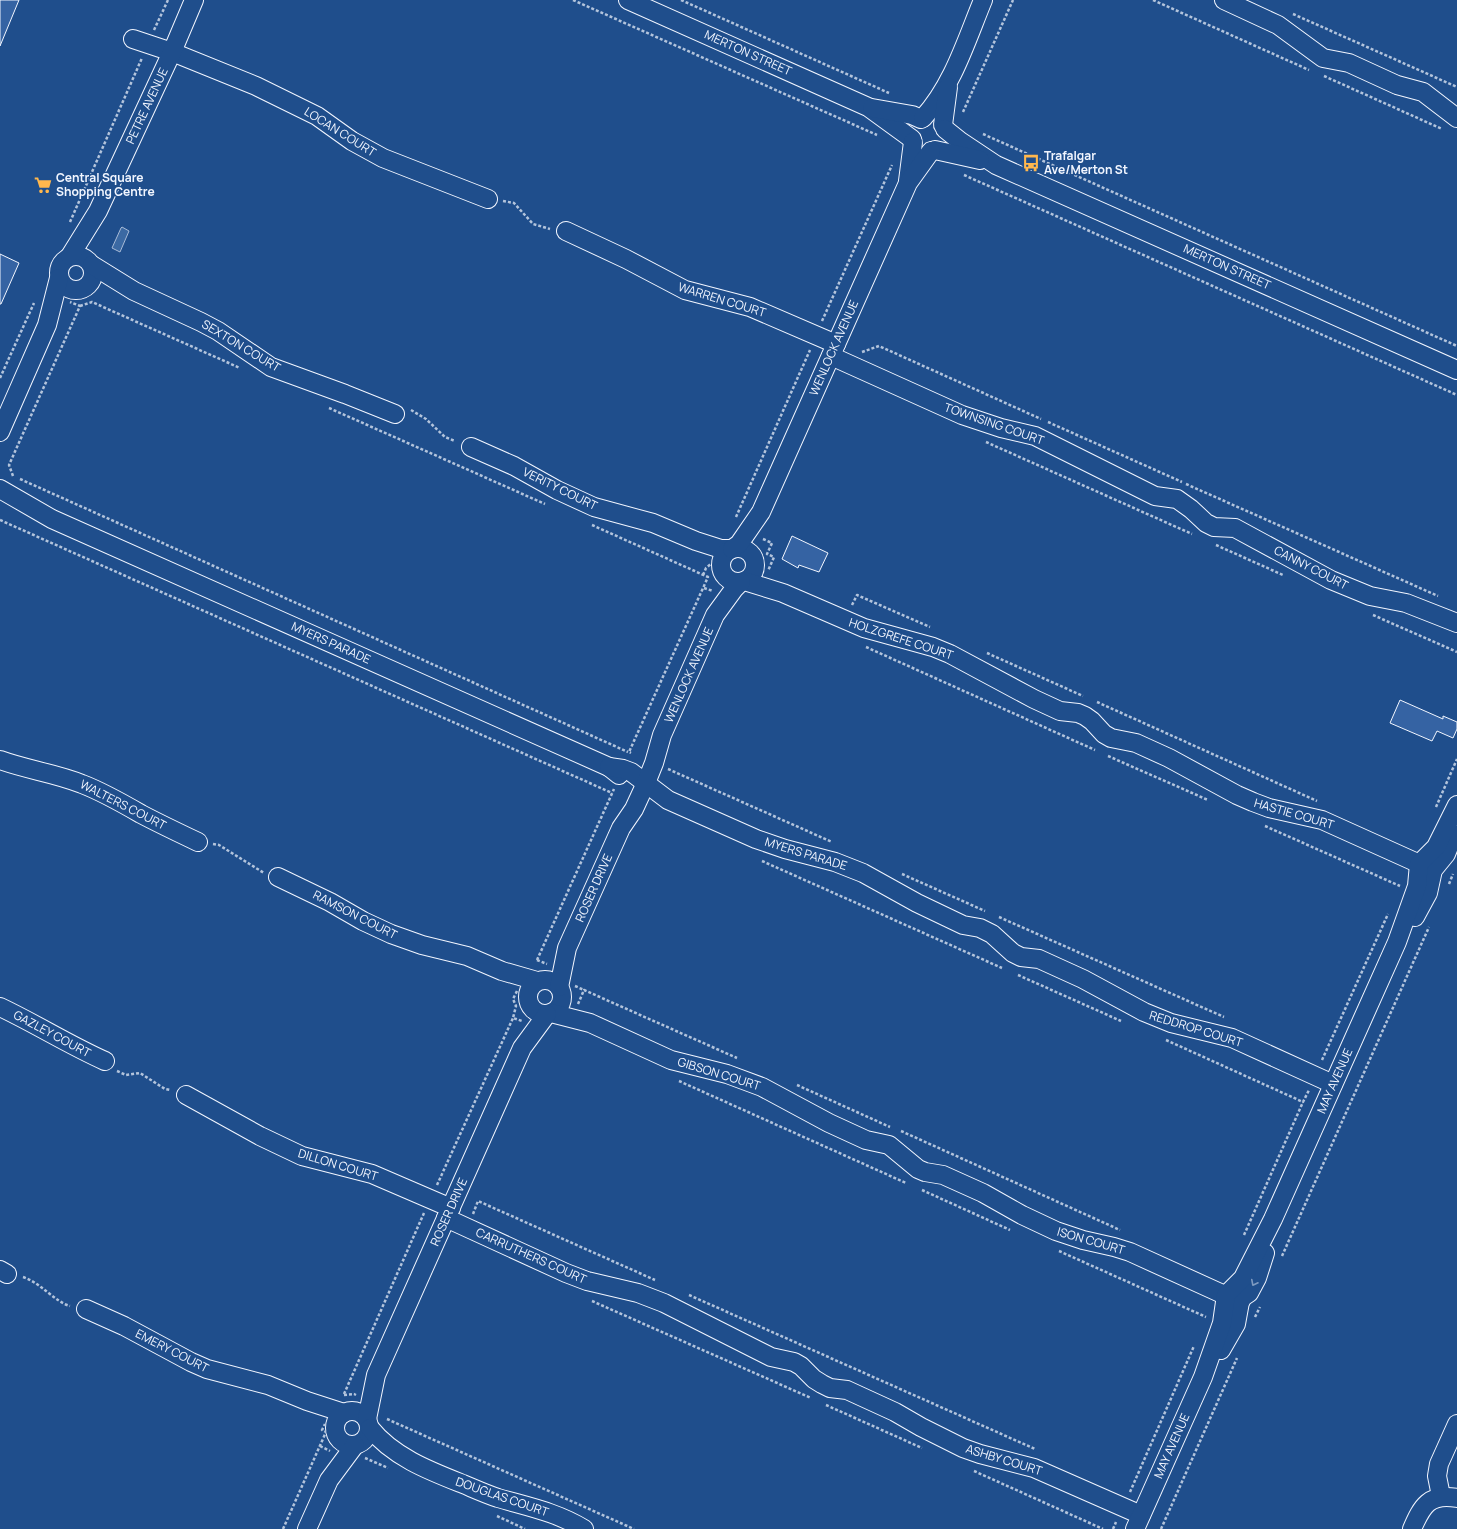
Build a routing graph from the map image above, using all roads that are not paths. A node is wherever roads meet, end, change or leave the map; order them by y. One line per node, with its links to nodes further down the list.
1 (194, 0): 6 (street, PETRE AVENUE)
2 (628, 0): 8 (street, MERTON STREET)
3 (983, 0): 7 (street)
4 (1224, 0): 10 (street)
5 (140, 41): 6 (street, LOCAN COURT)
6 (172, 52): 16 (street, LOCAN COURT); 17 (street, PETRE AVENUE)
7 (949, 82): 9 (street); 11 (street)
8 (868, 107): 9 (street, MERTON STREET); 12 (street, MERTON STREET)
9 (922, 118): 11 (street); 12 (street)
10 (1457, 118)
11 (944, 127): 13 (street); 14 (street, MERTON STREET)
12 (912, 140): 13 (street); 15 (street, WENLOCK AVENUE)
13 (933, 151): 14 (street, MERTON STREET); 15 (street, WENLOCK AVENUE)
14 (996, 165): 26 (street, MERTON STREET)
15 (908, 183): 25 (street, WENLOCK AVENUE)
16 (488, 199)
17 (98, 212): 19 (street, PETRE AVENUE); 20 (street, PETRE AVENUE)
18 (566, 230): 25 (street, WARREN COURT)
19 (70, 256): 20 (street); 21 (street)
20 (91, 264): 22 (street, SEXTON COURT); 23 (street)
21 (60, 278): 23 (street); 24 (street)
22 (134, 291): 23 (street, SEXTON COURT); 27 (street, SEXTON COURT)
23 (77, 296): 24 (street)
24 (47, 326): 28 (street)
25 (833, 350): 32 (street, WENLOCK AVENUE); 34 (street, TOWNSING COURT)
26 (1457, 370)
27 (395, 414)
28 (0, 430)
29 (471, 447): 35 (street, VERITY COURT)
30 (0, 489): 33 (street, MYERS PARADE)
31 (0, 502): 33 (street, MYERS PARADE)
32 (761, 512): 36 (street, WENLOCK AVENUE); 37 (street, WENLOCK AVENUE)
33 (52, 519): 45 (street, MYERS PARADE)
34 (1235, 528): 42 (street, CANNY COURT)
35 (696, 541): 36 (street, VERITY COURT); 38 (street, VERITY COURT)
36 (731, 549): 37 (street); 38 (street)
37 (754, 560): 39 (street); 40 (street, HOLZGREFE COURT)
38 (721, 570): 39 (street); 41 (street, WENLOCK AVENUE)
39 (742, 581): 40 (street, HOLZGREFE COURT); 41 (street, WENLOCK AVENUE)
40 (783, 593): 43 (street, HOLZGREFE COURT)
41 (715, 615): 45 (street, WENLOCK AVENUE)
42 (1457, 623)
43 (1136, 744): 49 (street, HASTIE COURT)
44 (0, 760): 48 (street, WALTERS COURT)
45 (630, 775): 51 (street, ROSER DRIVE); 52 (street, MYERS PARADE)
46 (1457, 805): 49 (street)
47 (1457, 822): 49 (street)
48 (198, 842)
49 (1426, 867): 62 (street, MAY AVENUE)
50 (278, 877): 53 (street, RAMSON COURT)
51 (567, 948): 54 (street, ROSER DRIVE); 55 (street, ROSER DRIVE)
52 (1039, 959): 62 (street, REDDROP COURT)
53 (502, 971): 54 (street, RAMSON COURT); 56 (street, RAMSON COURT)
54 (538, 981): 55 (street); 56 (street)
55 (561, 992): 58 (street); 59 (street, GIBSON COURT)
56 (528, 1002): 58 (street); 60 (street, ROSER DRIVE)
57 (0, 1007): 61 (street, GAZLEY COURT)
58 (549, 1013): 59 (street, GIBSON COURT); 60 (street, ROSER DRIVE)
59 (590, 1023): 64 (street, GIBSON COURT)
60 (522, 1048): 65 (street, ROSER DRIVE)
61 (105, 1061)
62 (1333, 1084): 66 (street, MAY AVENUE)
63 (186, 1095): 65 (street, DILLON COURT)
64 (943, 1175): 66 (street, ISON COURT)
65 (449, 1213): 68 (street, ROSER DRIVE); 69 (street, CARRUTHERS COURT)
66 (1233, 1298): 79 (street, MAY AVENUE)
67 (86, 1309): 70 (street, EMERY COURT)
68 (376, 1376): 71 (street, ROSER DRIVE); 72 (street, ROSER DRIVE)
69 (847, 1390): 79 (street, ASHBY COURT)
70 (307, 1401): 71 (street, EMERY COURT); 74 (street, EMERY COURT)
71 (345, 1412): 72 (street); 74 (street)
72 (368, 1424): 75 (street); 76 (street, DOUGLAS COURT)
73 (1457, 1424): 78 (street)
74 (336, 1434): 75 (street); 77 (street)
75 (357, 1445): 76 (street, DOUGLAS COURT); 77 (street)
76 (398, 1454): 81 (street, DOUGLAS COURT)
77 (329, 1480): 80 (street)
78 (1449, 1497): 82 (street)
79 (1138, 1522)
80 (307, 1529)
81 (584, 1529)
82 (1412, 1529)

